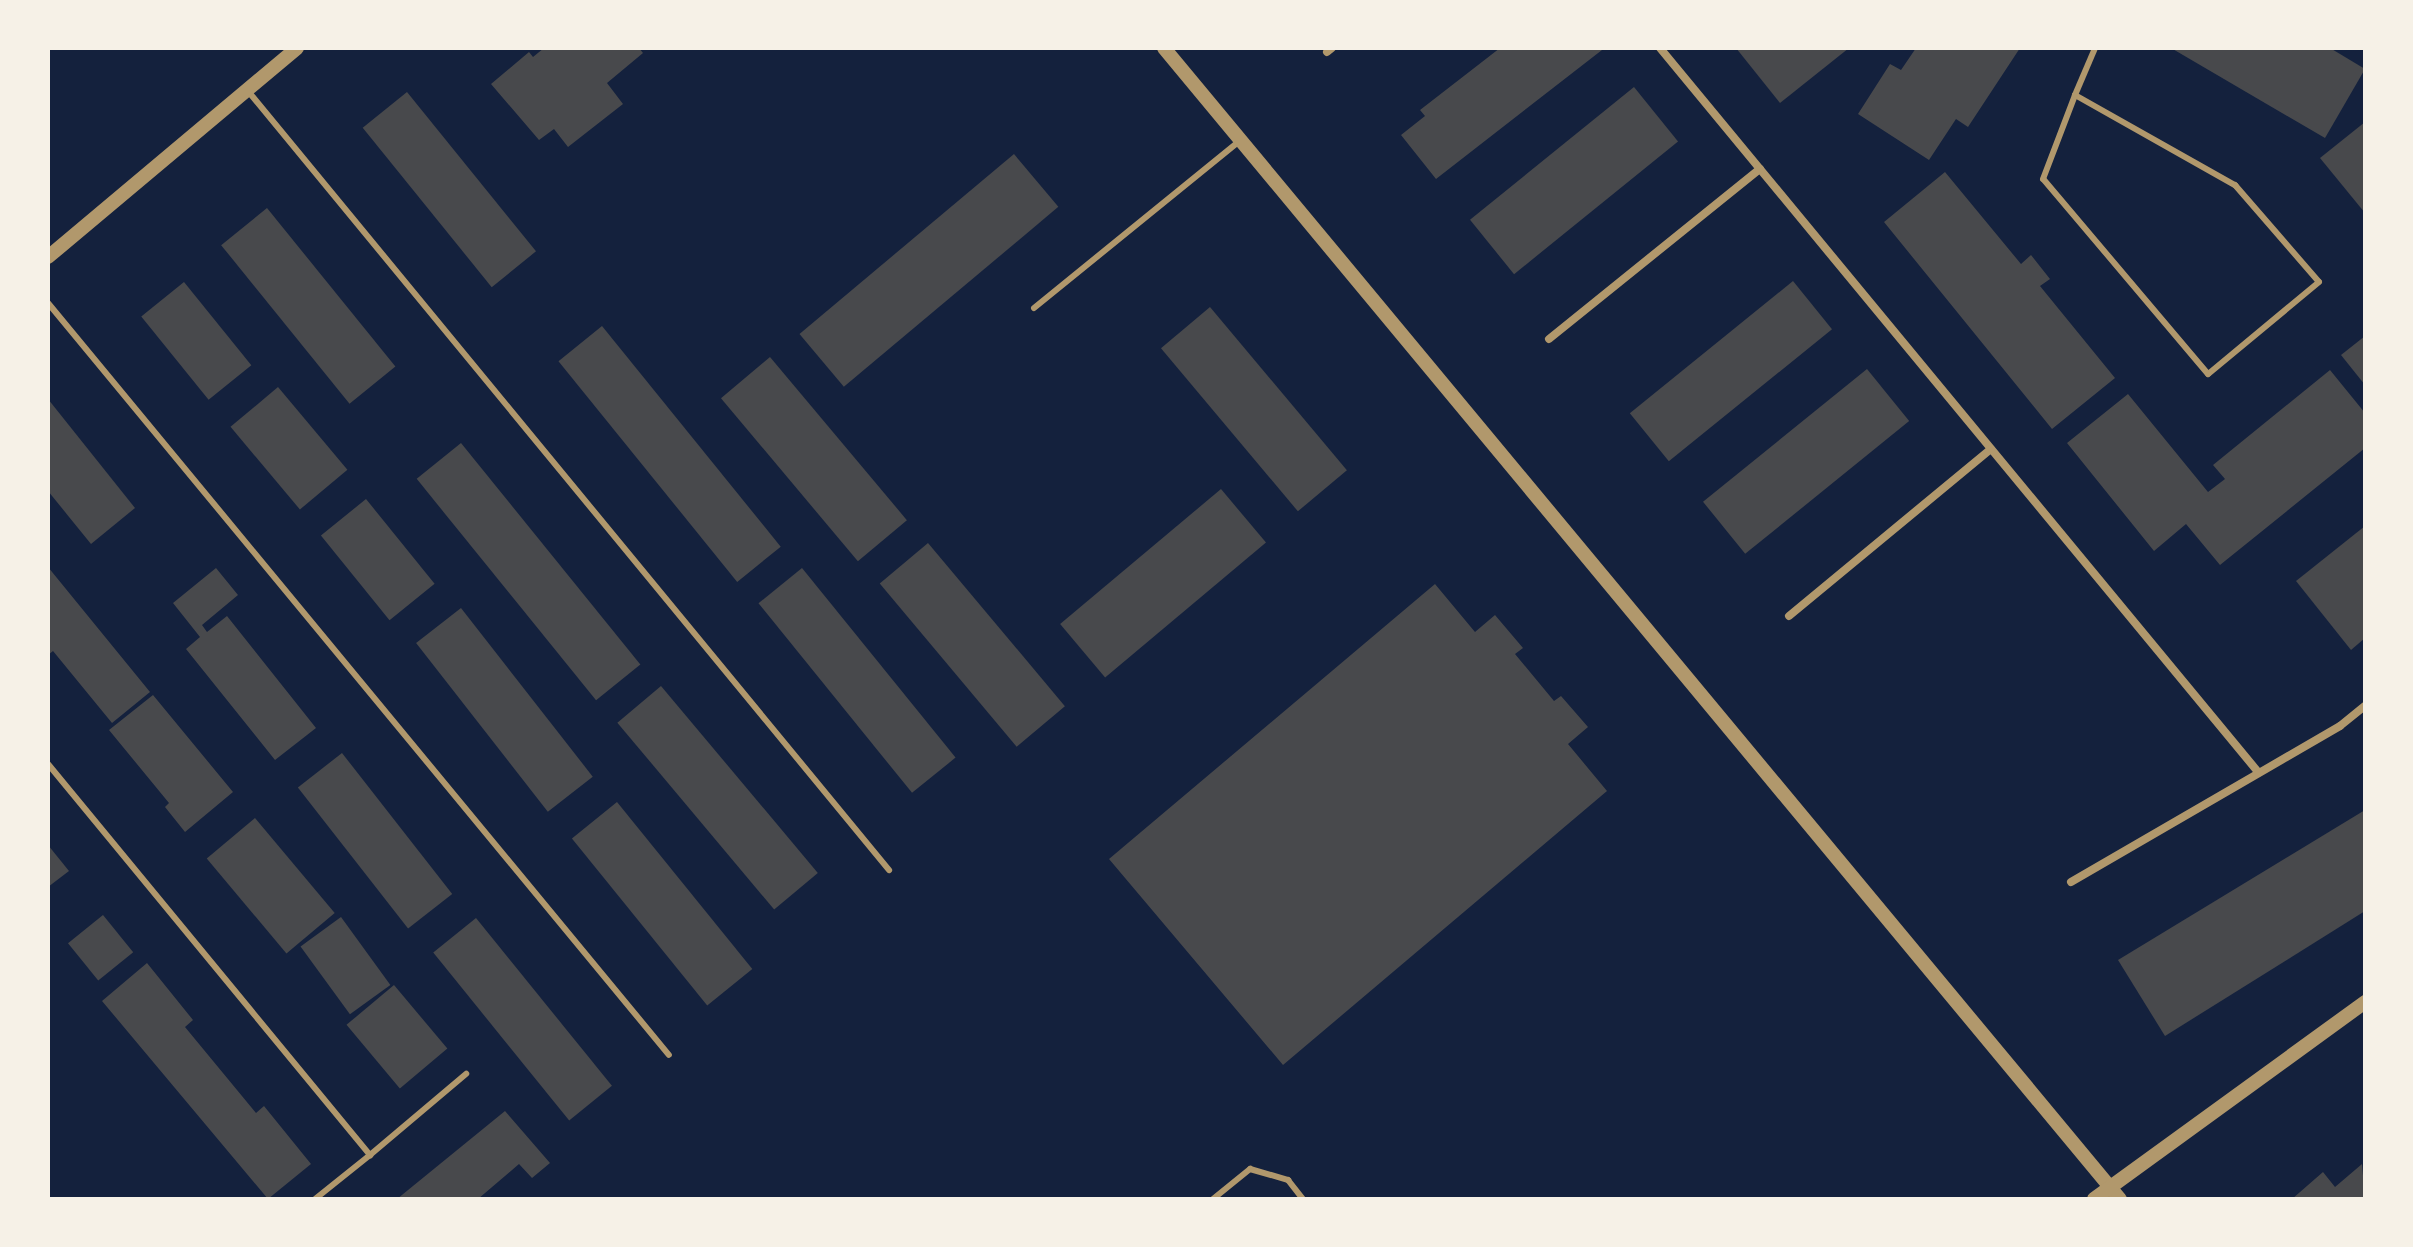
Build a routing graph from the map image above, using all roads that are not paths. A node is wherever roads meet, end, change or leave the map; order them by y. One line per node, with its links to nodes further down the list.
1 (297, 48): 5 (street)
2 (1164, 48): 7 (street)
3 (1660, 48): 8 (street)
4 (2095, 48): 6 (lane)
5 (248, 90): 9 (street); 18 (lane)
6 (2075, 95): 6 (lane)
7 (1241, 140): 11 (lane); 24 (street)
8 (1760, 169): 12 (street); 13 (street)
9 (48, 257)
10 (48, 303): 21 (lane)
11 (1034, 308)
12 (1549, 339)
13 (1991, 449): 14 (street); 17 (street)
14 (1789, 616)
15 (2365, 706): 17 (street)
16 (48, 764): 23 (lane)
17 (2259, 773): 19 (street)
18 (889, 870)
19 (2071, 882)
20 (2365, 1002): 24 (street)
21 (669, 1055)
22 (466, 1074): 23 (lane)
23 (370, 1155): 25 (lane)
24 (2109, 1186): 28 (street); 29 (street)
25 (315, 1199)
26 (1213, 1199): 27 (lane)
27 (1303, 1199)
28 (2094, 1199)
29 (2120, 1199)

